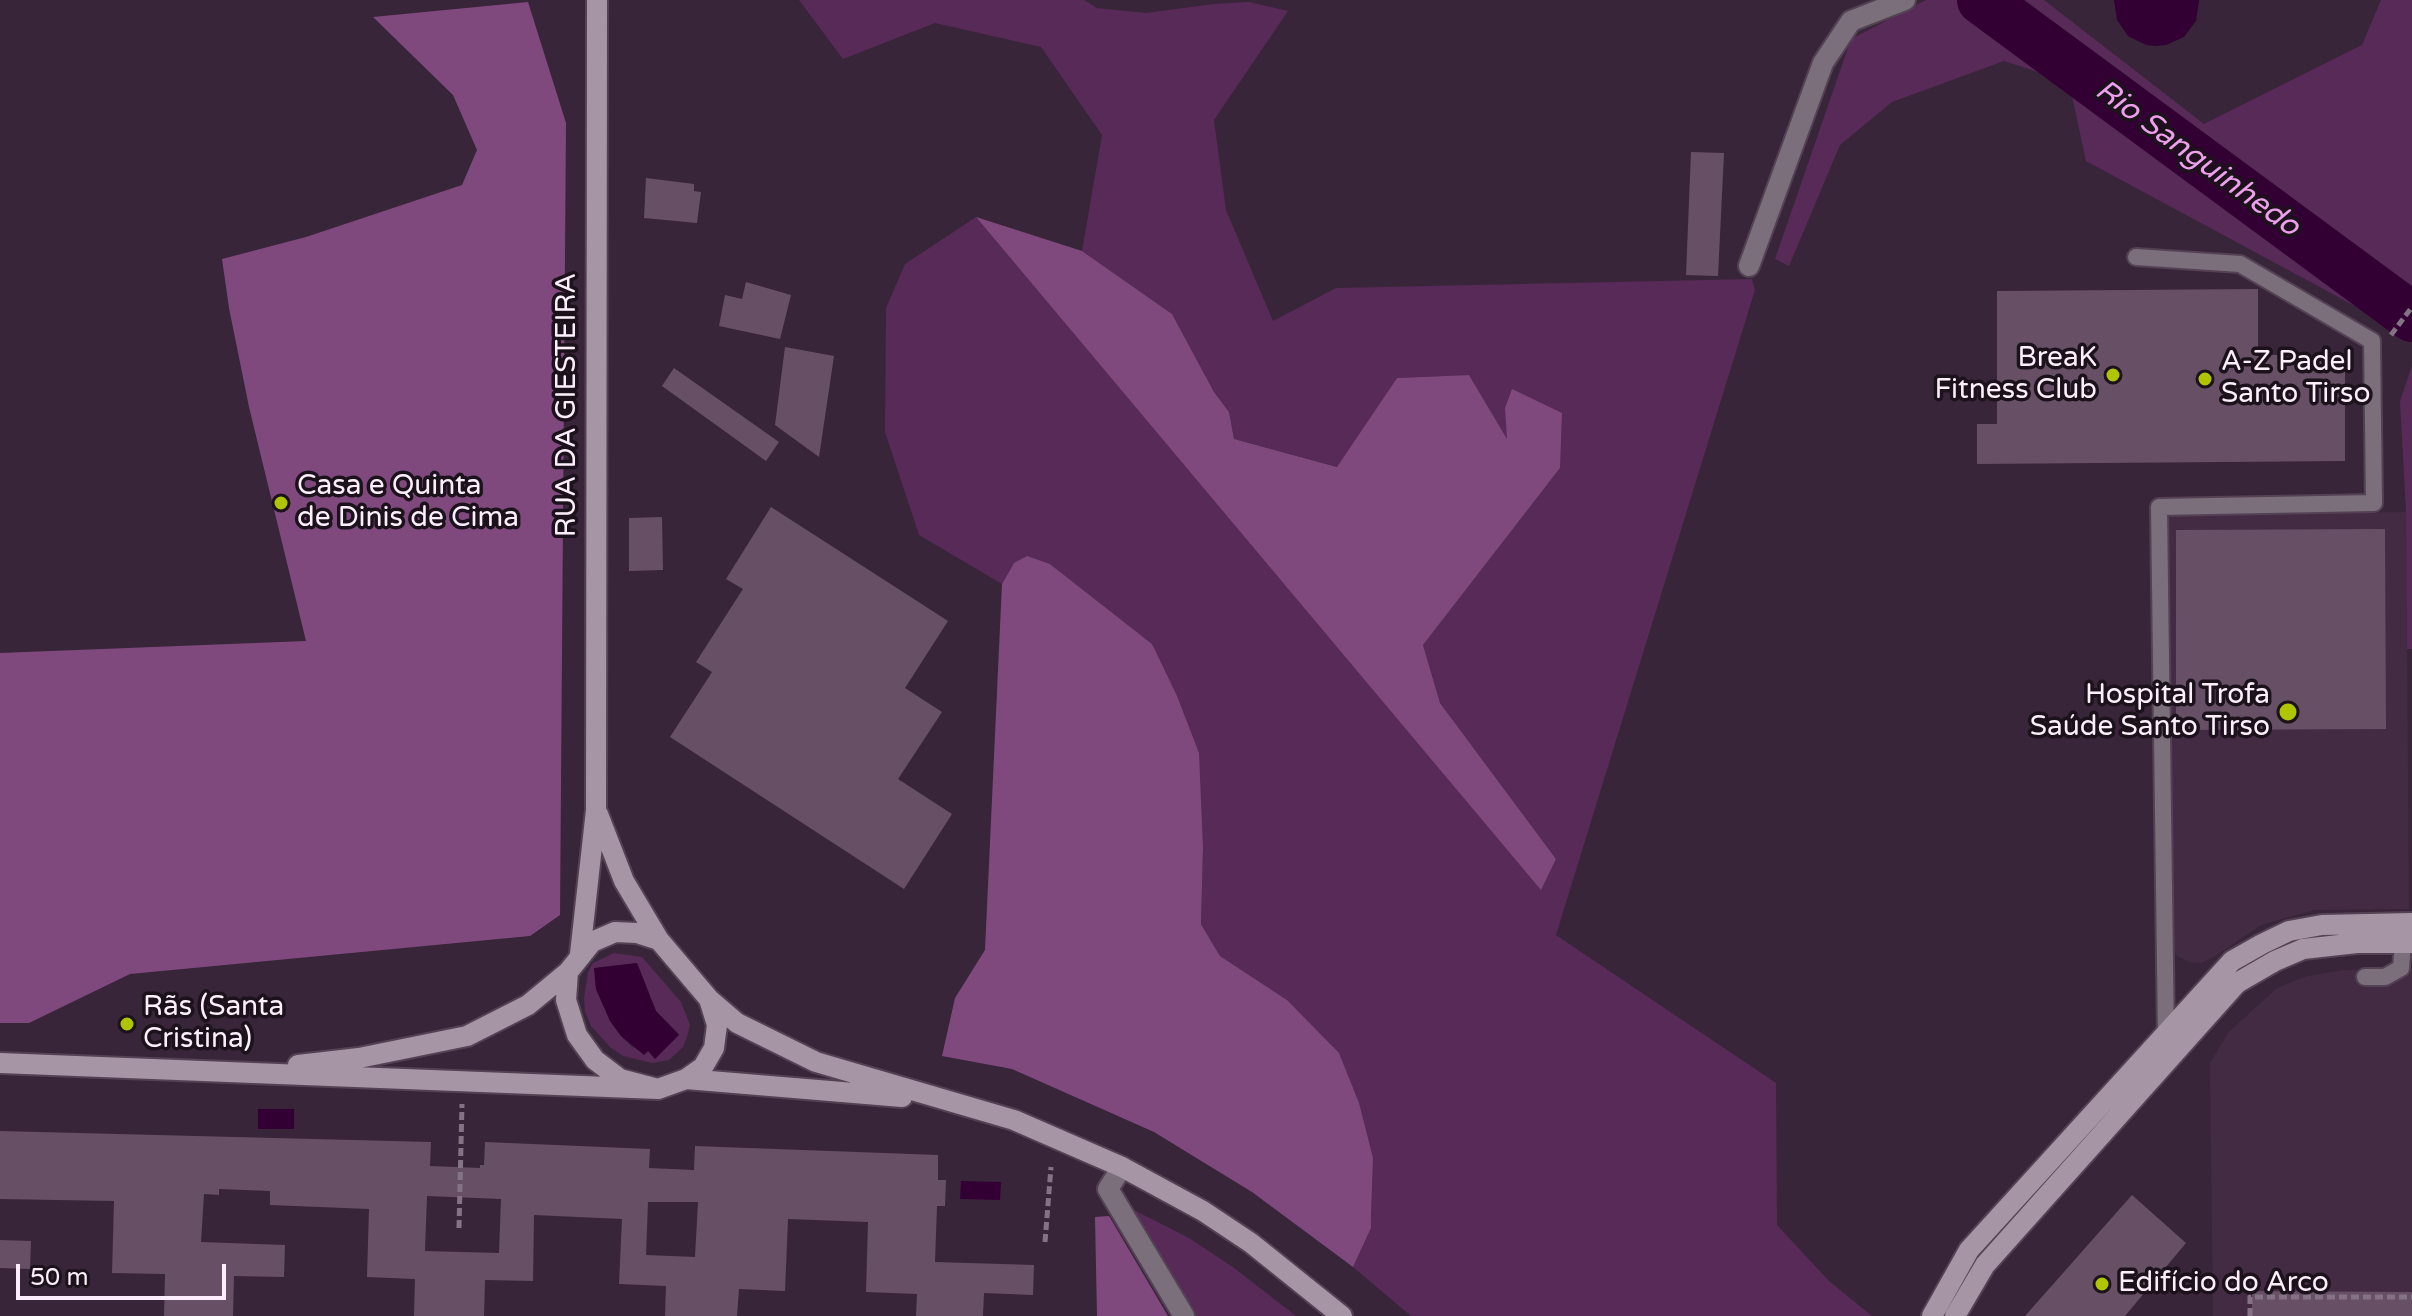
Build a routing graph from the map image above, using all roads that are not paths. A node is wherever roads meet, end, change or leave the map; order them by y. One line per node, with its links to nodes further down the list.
1 (597, 0): 5 (main road, RUA DA GIESTEIRA)
2 (1905, 0): 4 (street)
3 (2136, 257): 13 (lane)
4 (1749, 266)
5 (596, 810): 7 (main road); 9 (main road, RUA DA GIESTEIRA)
6 (2412, 923): 13 (main road)
7 (659, 940): 9 (main road); 12 (main road)
8 (2407, 943): 11 (lane); 15 (main road)
9 (580, 954): 10 (main road)
10 (568, 972): 16 (main road); 18 (main road)
11 (2365, 977)
12 (709, 999): 17 (main road); 19 (main road)
13 (2166, 1036): 15 (lane); 23 (main road)
14 (0, 1063): 16 (main road)
15 (2166, 1063): 24 (main road)
16 (228, 1072): 18 (main road)
17 (686, 1079): 18 (main road); 19 (main road)
18 (658, 1089)
19 (942, 1100): 20 (main road)
20 (1122, 1167): 21 (street); 22 (main road)
21 (1184, 1316)
22 (1342, 1316)
23 (1932, 1316)
24 (1955, 1316)

